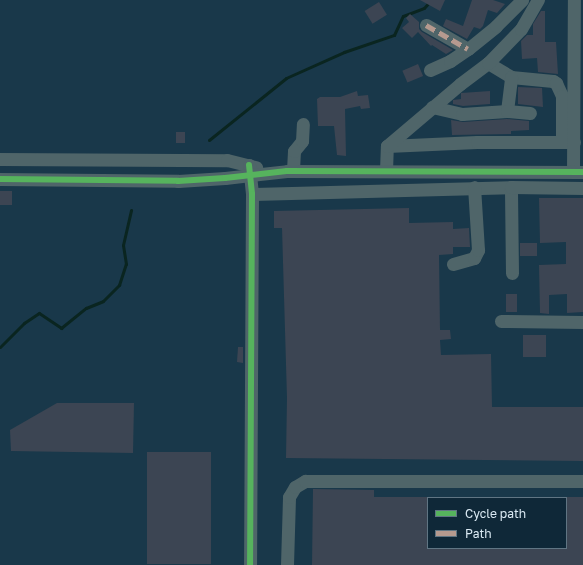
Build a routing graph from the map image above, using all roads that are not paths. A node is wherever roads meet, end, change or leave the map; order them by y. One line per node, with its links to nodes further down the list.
1 (522, 0): 5 (street)
2 (538, 0): 7 (street)
3 (574, 0): 6 (street)
4 (426, 25): 5 (street)
5 (468, 49): 8 (street)
6 (579, 51): 14 (street)
7 (488, 62): 9 (street); 10 (street)
8 (430, 70)
9 (512, 77): 11 (street); 14 (street)
10 (432, 107): 11 (street); 15 (street)
11 (507, 111): 12 (street)
12 (530, 113)
13 (303, 124): 18 (street)
14 (568, 142): 15 (street); 20 (street)
15 (387, 146): 19 (street)
16 (0, 159): 17 (street)
17 (250, 170): 18 (street); 21 (street); 25 (street)
18 (293, 170): 19 (street)
19 (386, 171): 20 (street)
20 (578, 172)
21 (0, 179)
22 (474, 187): 23 (street); 25 (street); 26 (street)
23 (511, 187): 24 (street); 27 (street)
24 (583, 188)
25 (252, 194): 31 (street)
26 (453, 264)
27 (512, 273)
28 (501, 321): 29 (street)
29 (583, 322)
30 (583, 481): 32 (street)
31 (250, 565)
32 (288, 565)

